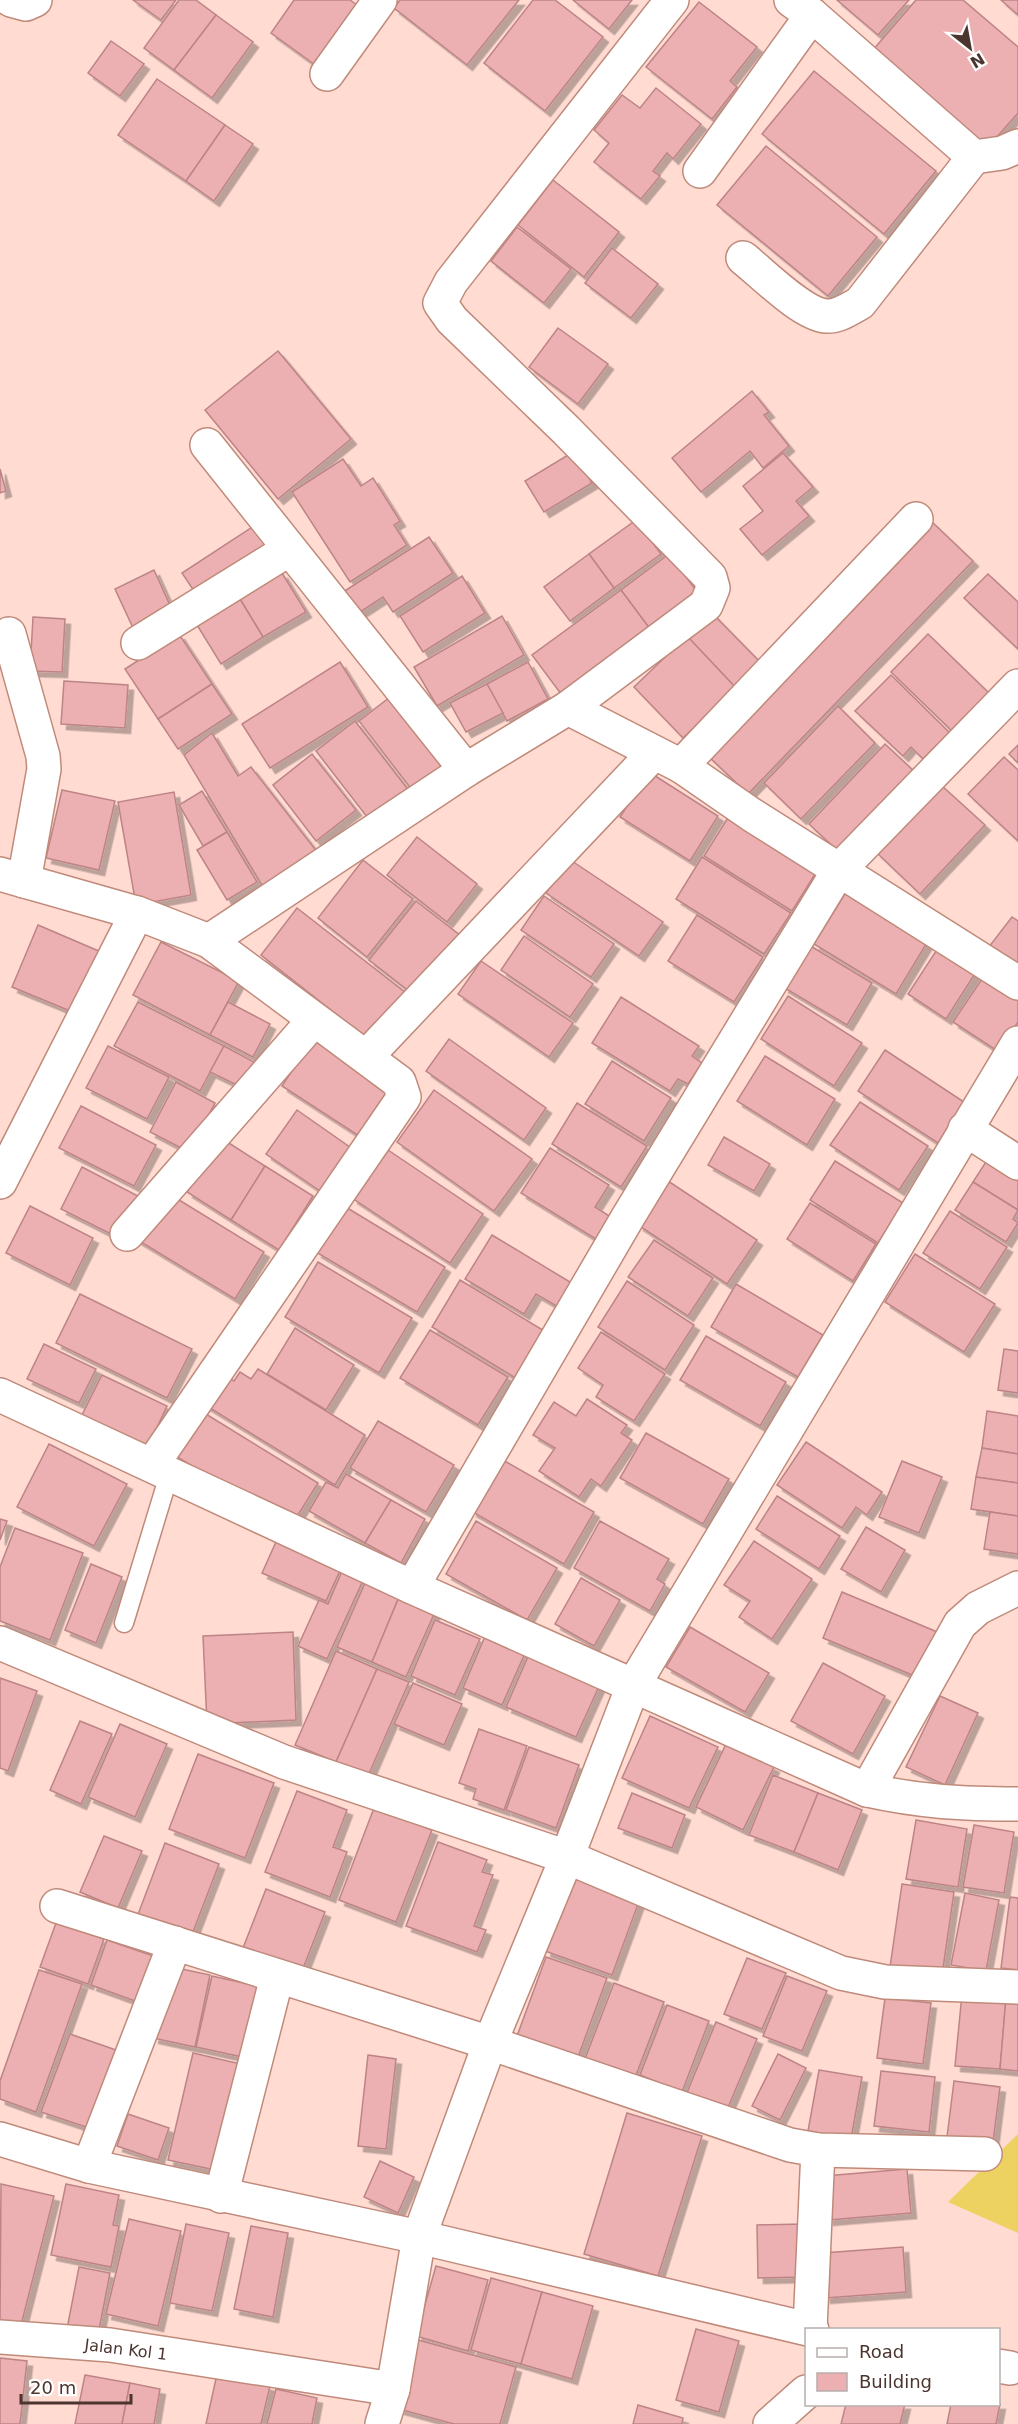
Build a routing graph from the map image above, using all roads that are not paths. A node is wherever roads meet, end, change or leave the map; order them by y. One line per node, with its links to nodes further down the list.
1 (11, 0): 2 (street)
2 (35, 0)
3 (380, 0): 6 (street)
4 (672, 0): 17 (street)
5 (802, 8): 8 (street); 9 (street)
6 (327, 74)
7 (1018, 146): 8 (street)
8 (974, 157): 10 (street)
9 (700, 171)
10 (743, 258)
11 (207, 445): 13 (street)
12 (916, 519): 18 (street)
13 (288, 550): 15 (street); 19 (street)
14 (9, 634): 21 (street)
15 (138, 643)
16 (1018, 686): 20 (street)
17 (568, 708): 18 (street); 19 (street)
18 (668, 760): 20 (street); 27 (street)
19 (466, 770): 23 (street)
20 (839, 870): 24 (street); 34 (street)
21 (12, 878): 22 (street)
22 (137, 913): 23 (street); 30 (street)
23 (209, 941): 25 (street)
24 (1018, 982)
25 (314, 1020): 27 (street); 31 (street)
26 (1018, 1043): 28 (street)
27 (366, 1057): 33 (street)
28 (965, 1129): 29 (street); 38 (street)
29 (1018, 1163)
30 (0, 1182)
31 (127, 1234)
32 (0, 1395): 33 (street)
33 (161, 1470): 34 (street); 36 (lane)
34 (412, 1587): 38 (street)
35 (1018, 1588): 39 (street)
36 (124, 1623)
37 (0, 1643): 41 (street)
38 (633, 1686): 39 (street); 41 (street)
39 (867, 1790): 40 (street)
40 (1018, 1804)
41 (567, 1857): 45 (street); 46 (street)
42 (57, 1906): 43 (street)
43 (175, 1943): 44 (street); 50 (street)
44 (278, 1977): 46 (street); 51 (street)
45 (1018, 1988)
46 (490, 2043): 48 (street); 52 (street)
47 (0, 2139): 50 (street)
48 (818, 2150): 49 (street); 54 (street)
49 (986, 2154)
50 (89, 2166): 51 (street)
51 (221, 2196): 52 (street)
52 (418, 2237): 53 (street); 56 (street)
53 (807, 2328)
54 (811, 2328)
55 (0, 2337): 56 (street, Jalan Kol 1)
56 (393, 2389): 58 (street)
57 (805, 2394): 59 (street)
58 (382, 2424)
59 (770, 2424)

